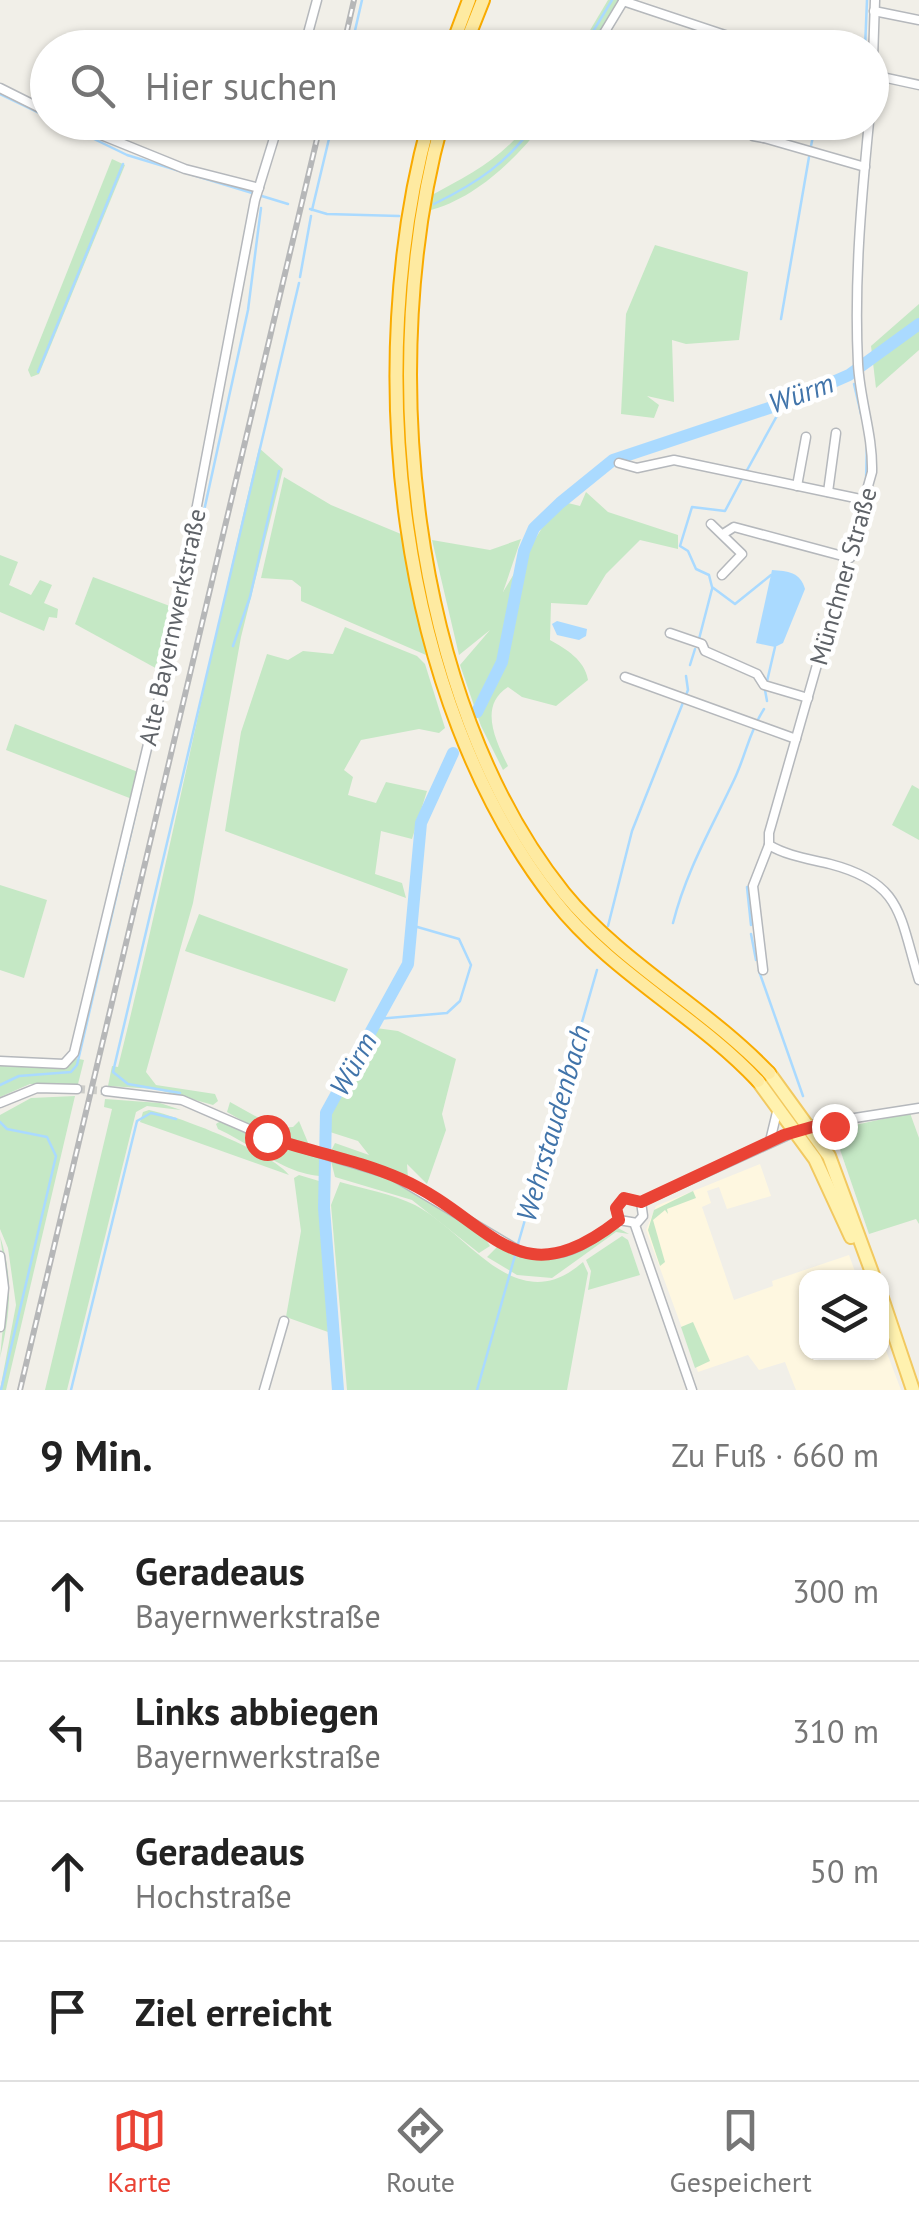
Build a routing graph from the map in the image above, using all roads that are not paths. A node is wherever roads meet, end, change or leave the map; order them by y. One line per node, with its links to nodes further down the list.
1 (318, 0): 8 (street)
2 (469, 0): 9 (highway)
3 (482, 0): 10 (highway)
4 (623, 0): 11 (street); 12 (street)
5 (874, 0): 6 (street)
6 (874, 10): 7 (street); 13 (street)
7 (919, 20)
8 (309, 30)
9 (458, 30)
10 (471, 30)
11 (606, 30)
12 (713, 30)
13 (874, 30)
14 (889, 78): 15 (street)
15 (919, 85)
16 (0, 88): 17 (street)
17 (30, 103)
18 (113, 140): 25 (street)
19 (273, 140): 25 (street, Alte Bayernwerkstraße)
20 (425, 140): 46 (highway)
21 (438, 140): 46 (highway)
22 (771, 140): 24 (street)
23 (867, 140): 24 (street, Münchner Straße)
24 (865, 166): 31 (street, Münchner Straße)
25 (257, 193): 45 (street, Alte Bayernwerkstraße)
26 (836, 433): 30 (street)
27 (806, 438): 29 (street)
28 (619, 463): 29 (street)
29 (797, 486): 30 (street)
30 (828, 492): 31 (street)
31 (865, 500): 36 (street, Münchner Straße)
32 (711, 524): 34 (street)
33 (749, 530): 34 (street); 35 (street); 36 (street)
34 (722, 534): 35 (street)
35 (738, 550): 37 (street)
36 (850, 558): 40 (street, Münchner Straße)
37 (722, 575)
38 (670, 633): 40 (street)
39 (626, 676): 41 (street)
40 (808, 698): 41 (street, Münchner Straße)
41 (796, 740): 42 (street, Münchner Straße)
42 (770, 845): 43 (street, Münchner Straße); 44 (street)
43 (764, 970)
44 (919, 980)
45 (0, 1061)
46 (765, 1082): 52 (main road); 54 (street)
47 (77, 1088): 49 (street)
48 (106, 1091): 57 (street)
49 (0, 1103)
50 (919, 1108): 51 (street)
51 (840, 1119): 52 (street); 53 (street)
52 (804, 1128): 54 (street); 55 (main road); 59 (main road)
53 (830, 1137): 55 (main road)
54 (770, 1142): 56 (street)
55 (837, 1175): 59 (main road)
56 (641, 1202): 57 (street); 58 (street)
57 (619, 1220): 58 (street)
58 (634, 1224): 69 (street)
59 (859, 1247): 61 (main road); 62 (main road)
60 (0, 1256): 65 (street)
61 (864, 1270)
62 (870, 1270)
63 (284, 1320): 68 (street)
64 (889, 1324): 67 (main road)
65 (0, 1327)
66 (889, 1342): 67 (main road)
67 (904, 1381): 70 (main road)
68 (264, 1390)
69 (692, 1390)
70 (913, 1390)

